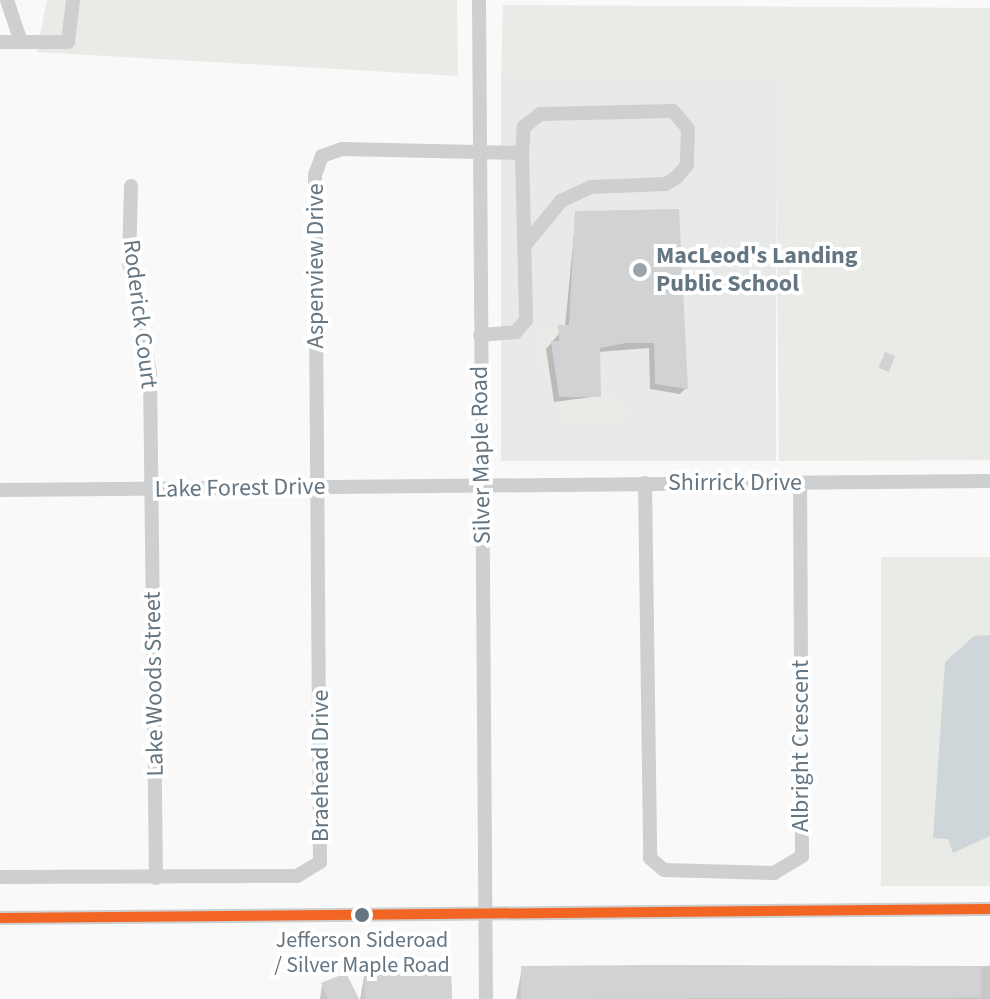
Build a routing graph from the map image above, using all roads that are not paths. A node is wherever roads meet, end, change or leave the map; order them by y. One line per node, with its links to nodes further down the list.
1 (7, 0): 5 (street)
2 (73, 0): 5 (street)
3 (479, 0): 6 (street, Silver Maple Road)
4 (0, 42): 5 (street)
5 (21, 42)
6 (478, 149): 7 (street); 10 (street, Silver Maple Road); 15 (street, Aspenview Drive)
7 (522, 153): 9 (street); 9 (street)
8 (131, 186): 16 (street, Roderick Court)
9 (526, 244): 10 (street)
10 (480, 335): 14 (street, Silver Maple Road)
11 (990, 481): 12 (street, Shirrick Drive)
12 (800, 482): 13 (street, Shirrick Drive); 13 (street, Albright Crescent)
13 (645, 483): 14 (street, Shirrick Drive)
14 (481, 485): 15 (street, Lake Forest Drive); 21 (street, Silver Maple Road)
15 (319, 488): 16 (street, Lake Forest Drive); 19 (street, Braehead Drive)
16 (152, 489): 17 (street, Lake Forest Drive); 19 (street, Lake Woods Street)
17 (0, 490)
18 (0, 877): 19 (street, Braehead Drive)
19 (156, 878)
20 (990, 909): 21 (street)
21 (485, 910): 22 (street); 23 (street, Silver Maple Road)
22 (0, 918)
23 (486, 999)

